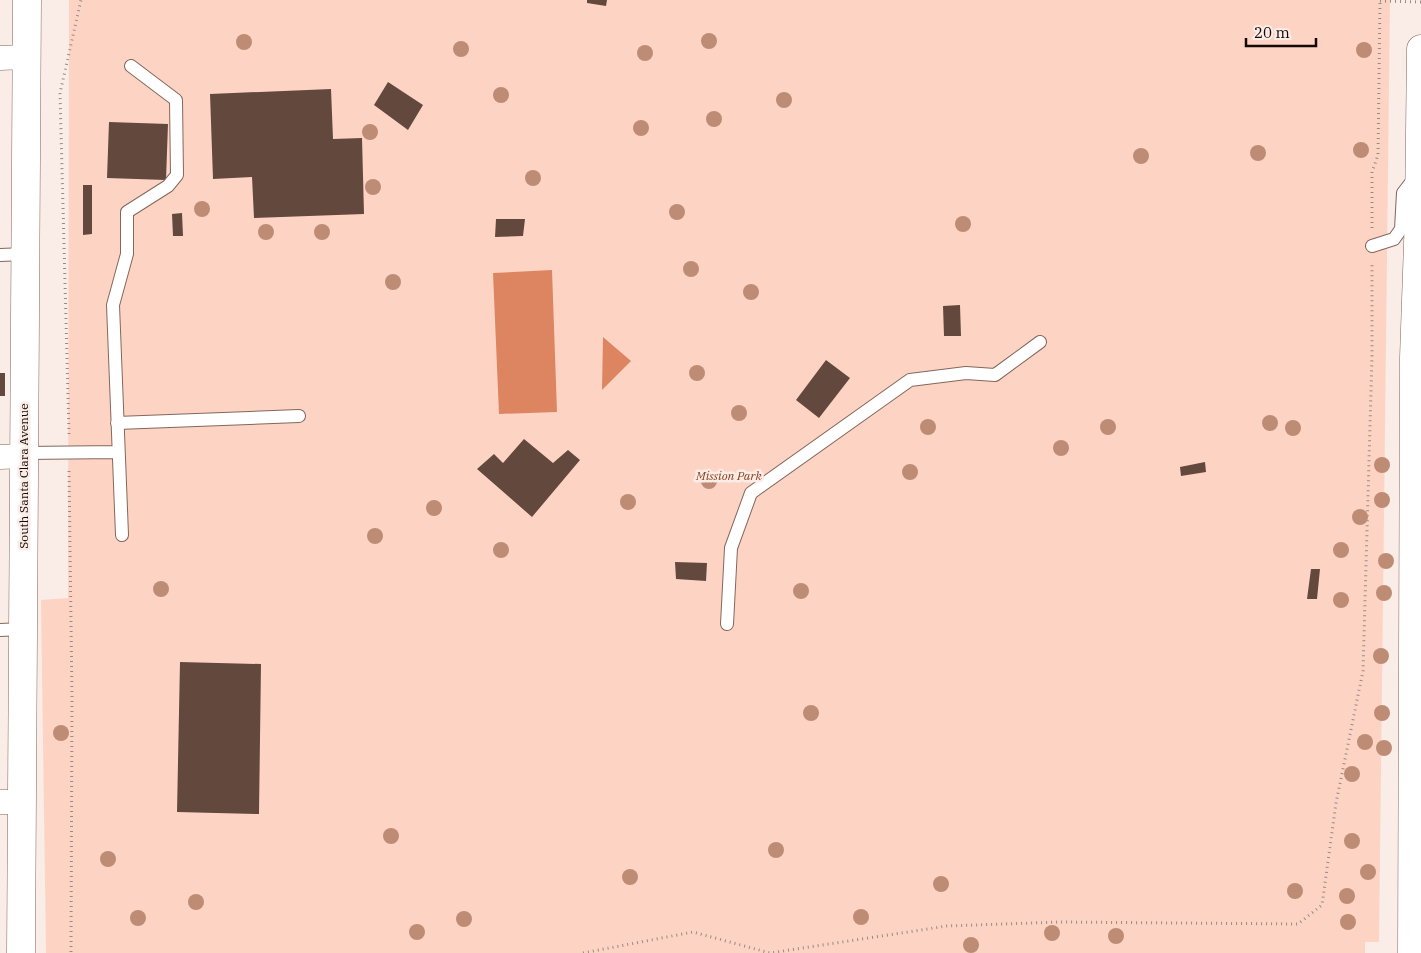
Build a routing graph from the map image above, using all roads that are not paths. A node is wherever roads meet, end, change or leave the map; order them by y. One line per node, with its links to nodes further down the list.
1 (27, 0): 3 (street, South Santa Clara Avenue)
2 (1421, 49): 5 (street)
3 (13, 57): 7 (street, South Santa Clara Avenue)
4 (131, 66): 10 (lane)
5 (1420, 170): 6 (lane); 18 (street)
6 (1372, 246)
7 (12, 254): 12 (street, South Santa Clara Avenue)
8 (1040, 342): 14 (lane)
9 (299, 416): 10 (lane)
10 (116, 423): 11 (lane)
11 (118, 452): 12 (lane); 13 (lane)
12 (16, 455): 15 (street, South Santa Clara Avenue)
13 (122, 535)
14 (727, 624)
15 (12, 630): 16 (street, South Santa Clara Avenue)
16 (11, 802): 17 (street, South Santa Clara Avenue)
17 (21, 953)
18 (1412, 953)

